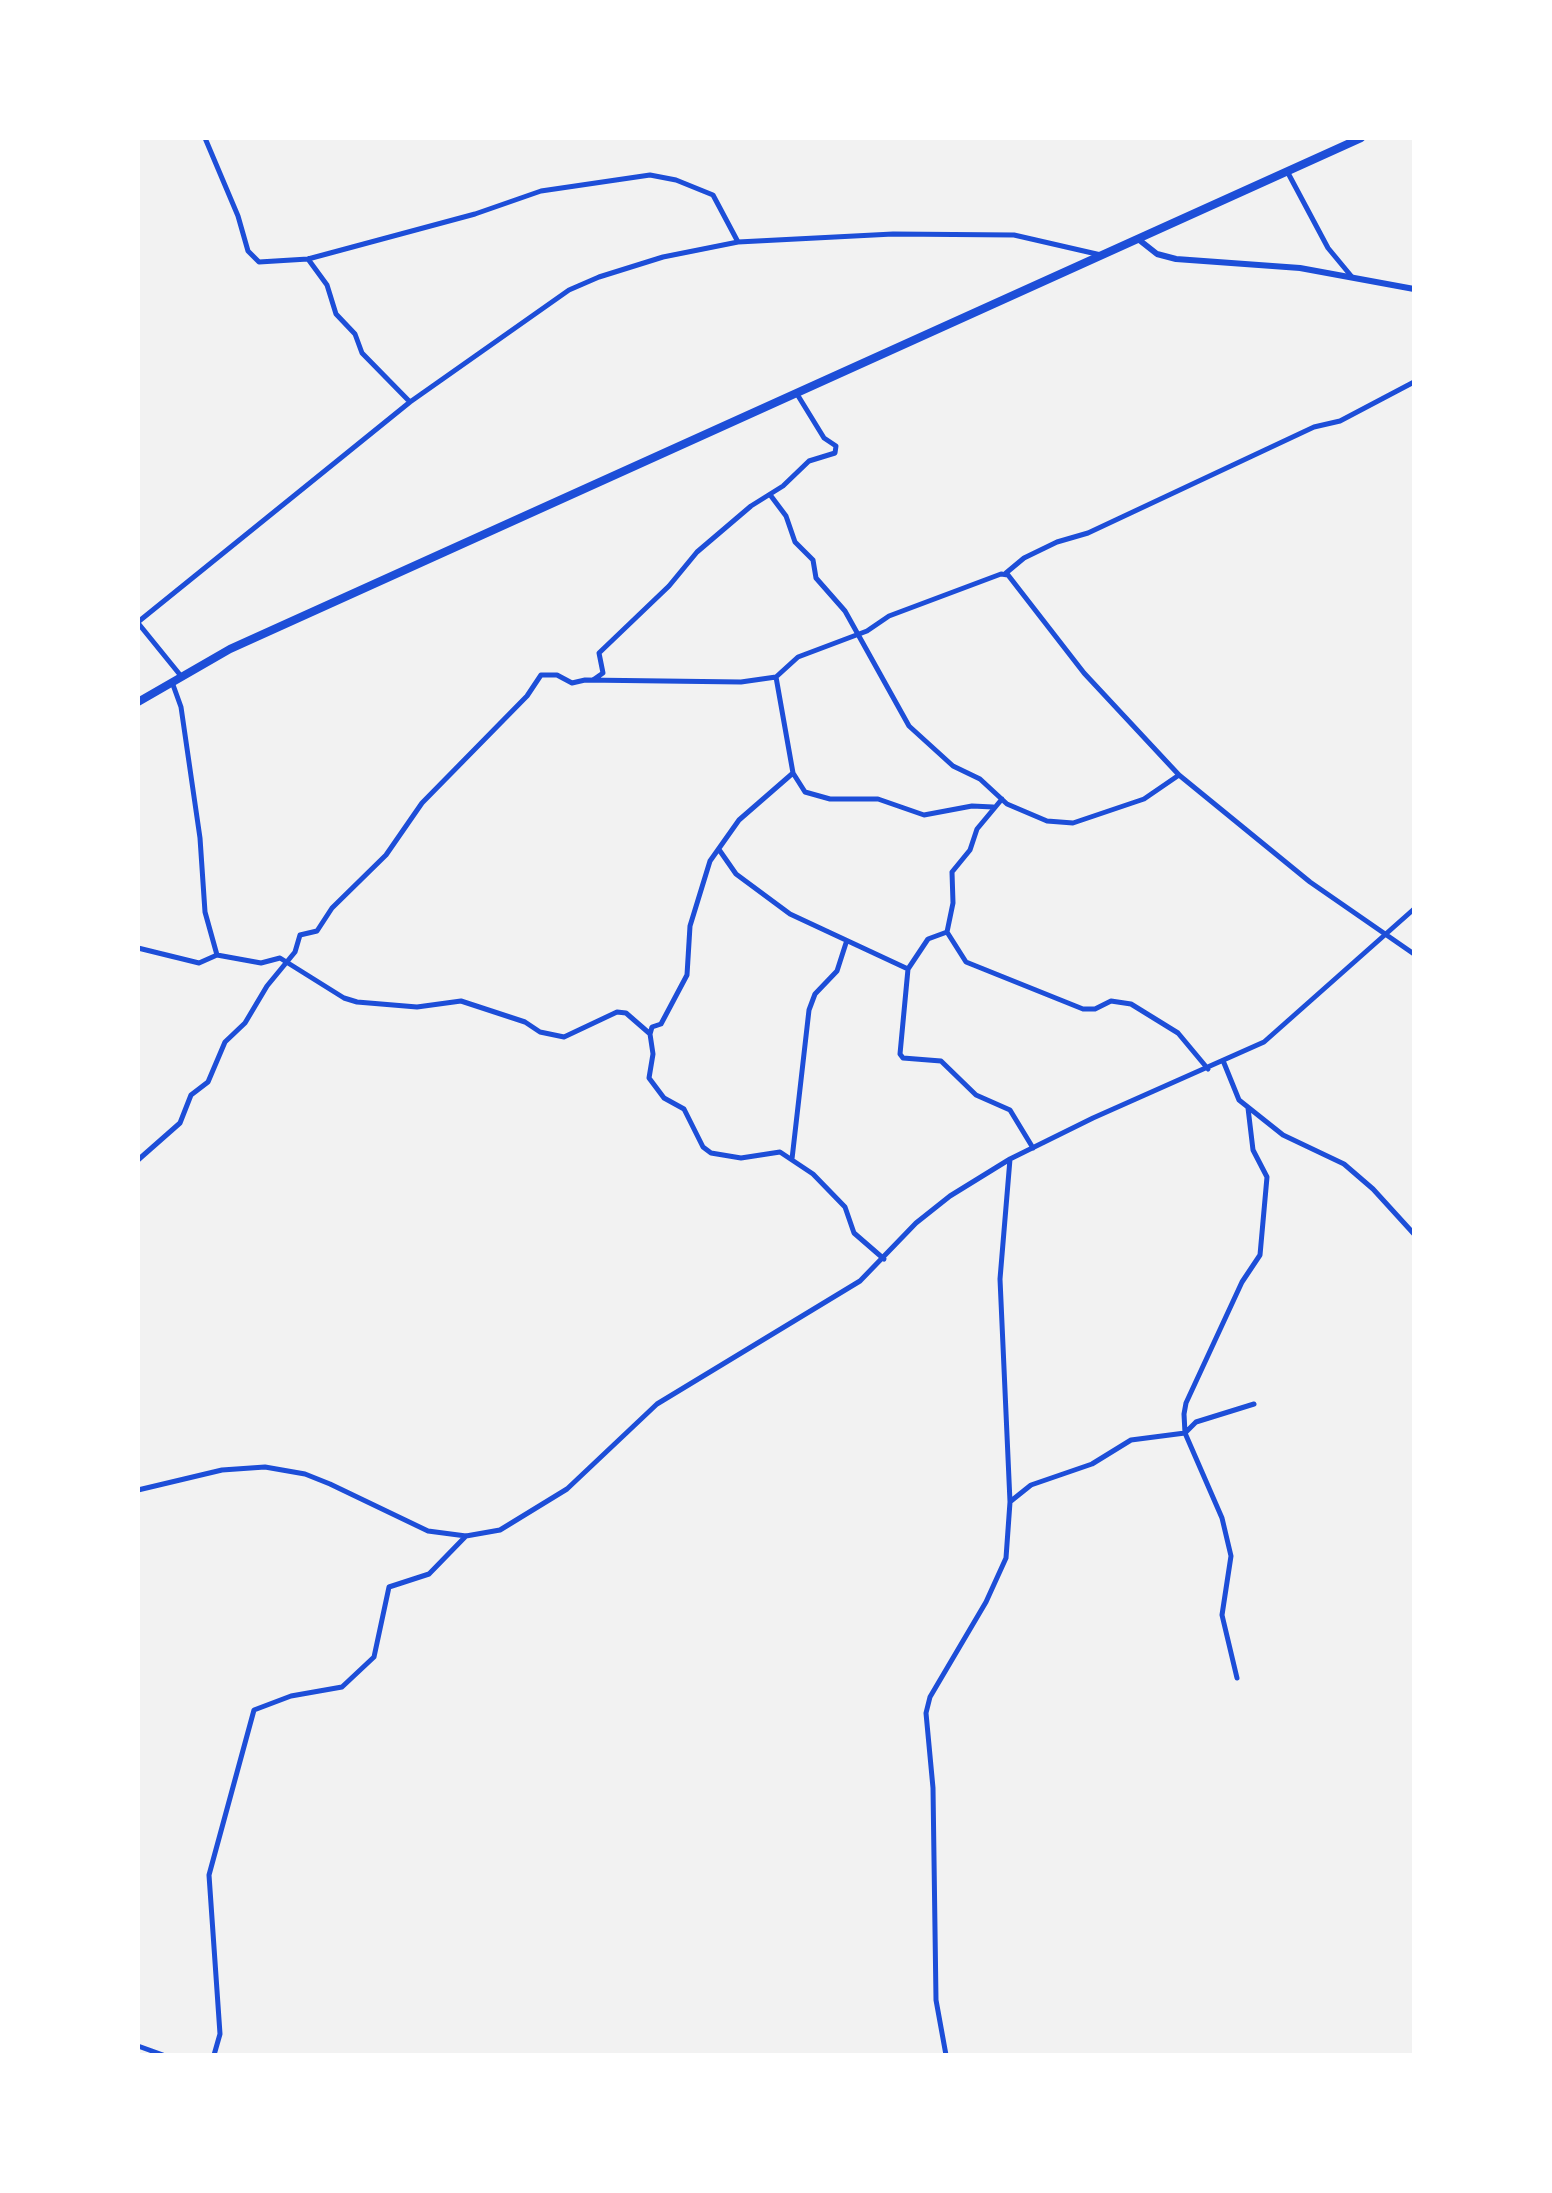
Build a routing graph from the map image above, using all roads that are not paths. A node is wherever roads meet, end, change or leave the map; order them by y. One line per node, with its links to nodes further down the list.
1 (205, 138): 7 (street)
2 (1361, 138): 3 (highway)
3 (1288, 173): 4 (highway); 8 (street)
4 (1138, 239): 6 (highway); 8 (street)
5 (738, 242): 6 (street); 7 (street); 12 (street)
6 (1103, 256): 11 (highway)
7 (308, 259): 12 (street)
8 (1352, 278): 9 (street)
9 (1414, 289)
10 (1414, 382): 14 (street)
11 (797, 394): 13 (street); 17 (highway)
12 (410, 402): 15 (street)
13 (771, 496): 16 (street); 19 (street)
14 (1005, 574): 16 (street); 23 (street)
15 (138, 622): 17 (street)
16 (857, 634): 18 (street); 24 (street)
17 (181, 676): 20 (highway)
18 (776, 677): 19 (street); 22 (street)
19 (592, 680): 34 (street)
20 (171, 681): 21 (highway); 33 (street)
21 (138, 702)
22 (793, 773): 25 (street); 26 (street)
23 (1179, 775): 24 (street); 29 (street)
24 (1002, 799): 25 (street)
25 (993, 807): 28 (street)
26 (719, 850): 30 (street); 36 (street)
27 (1414, 909): 29 (street)
28 (947, 932): 35 (street); 38 (street)
29 (1389, 935): 32 (street); 37 (street)
30 (846, 943): 35 (street); 41 (street)
31 (138, 948): 33 (street)
32 (1414, 954)
33 (217, 955): 34 (street)
34 (288, 960): 36 (street); 43 (street)
35 (908, 969): 40 (street)
36 (650, 1034): 41 (street)
37 (1224, 1063): 38 (street); 39 (street)
38 (1208, 1069): 40 (street)
39 (1248, 1108): 44 (street); 47 (street)
40 (1033, 1148): 42 (street)
41 (792, 1159): 45 (street)
42 (1010, 1159): 45 (street); 49 (street)
43 (138, 1160)
44 (1414, 1234)
45 (884, 1259): 50 (street)
46 (1254, 1404): 47 (street)
47 (1185, 1433): 49 (street); 51 (street)
48 (138, 1490): 50 (street)
49 (1010, 1502): 55 (street)
50 (466, 1536): 54 (street)
51 (1237, 1678)
52 (138, 2046): 53 (street)
53 (163, 2055)
54 (214, 2055)
55 (946, 2055)

